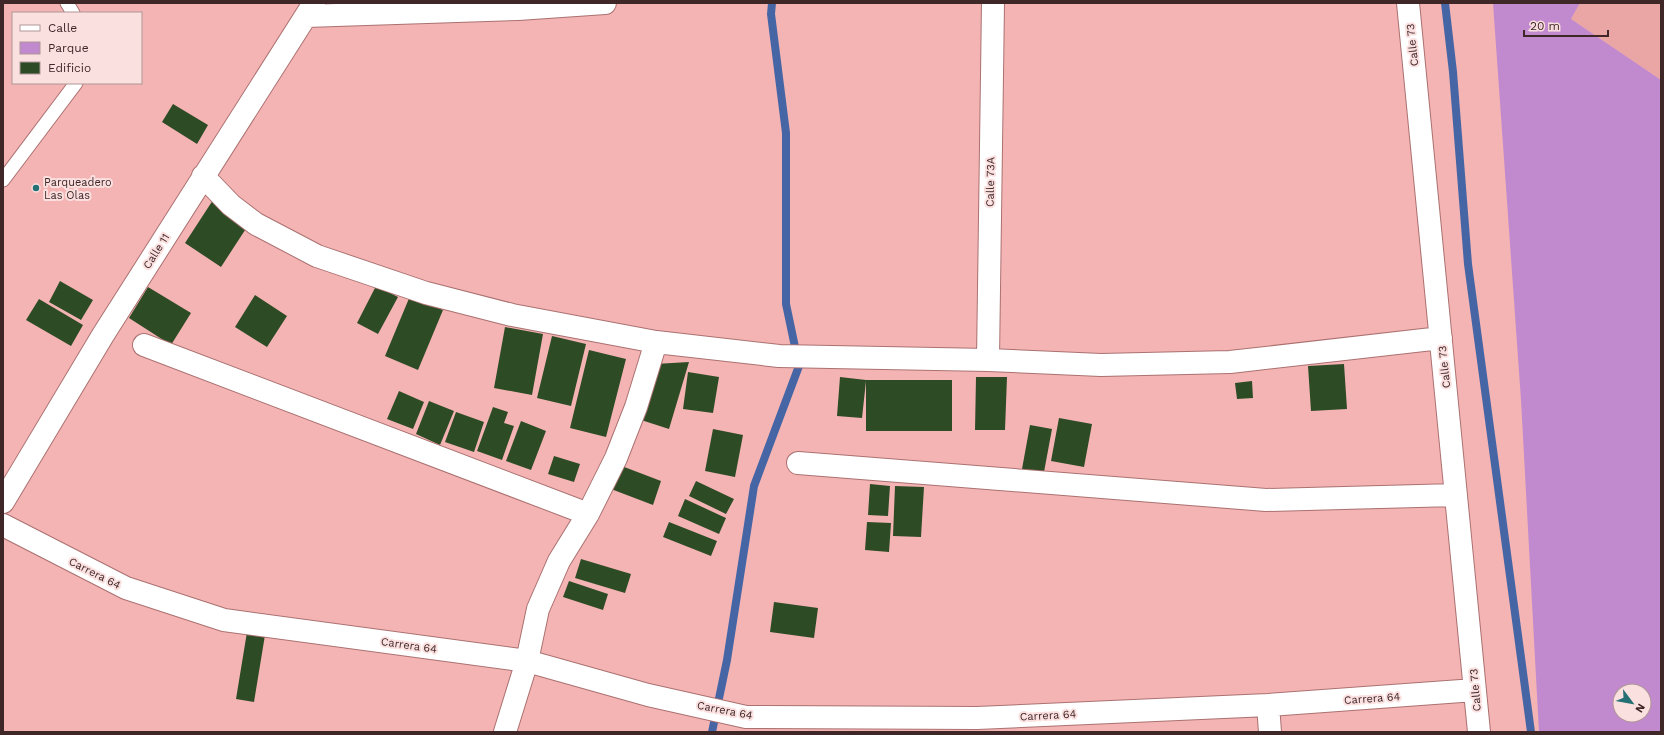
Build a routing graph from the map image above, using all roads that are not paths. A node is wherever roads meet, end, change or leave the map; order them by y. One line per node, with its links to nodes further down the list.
1 (67, 3): 7 (lane)
2 (606, 3): 5 (street)
3 (993, 3): 14 (street, Calle 73A)
4 (1408, 3): 11 (street, Calle 73)
5 (518, 6): 6 (street)
6 (310, 10): 9 (street, Calle 11)
7 (72, 12)
8 (75, 84): 10 (lane)
9 (203, 176): 12 (street); 17 (street, Calle 11)
10 (3, 180)
11 (1441, 338): 14 (street); 16 (street, Calle 73)
12 (656, 342): 14 (street); 18 (street)
13 (144, 345): 18 (street)
14 (988, 360)
15 (798, 464): 16 (street)
16 (1456, 495): 21 (street, Calle 73)
17 (3, 502)
18 (588, 514): 20 (street)
19 (3, 525): 20 (street, Carrera 64)
20 (528, 661): 23 (street, Carrera 64); 24 (street)
21 (1475, 690): 22 (street, Carrera 64); 26 (street, Calle 73)
22 (1268, 705): 23 (street, Carrera 64); 25 (street)
23 (978, 725)
24 (505, 732)
25 (1270, 732)
26 (1479, 732)

